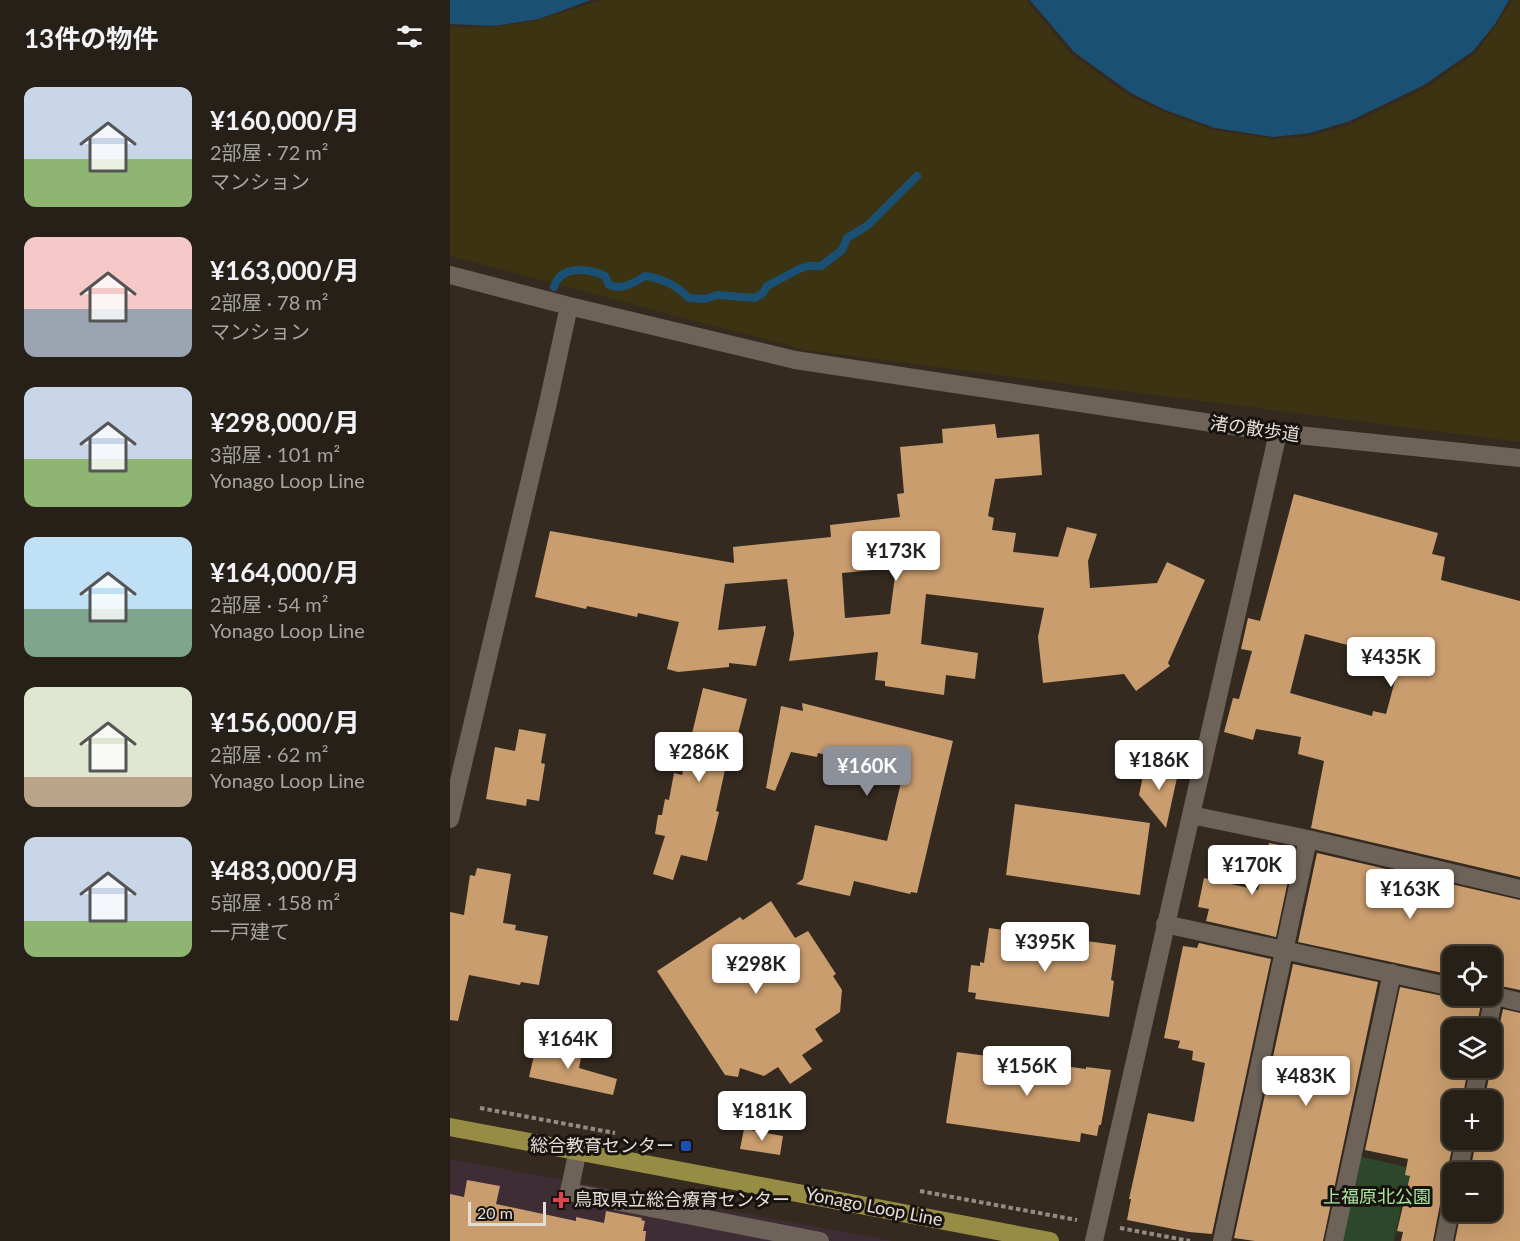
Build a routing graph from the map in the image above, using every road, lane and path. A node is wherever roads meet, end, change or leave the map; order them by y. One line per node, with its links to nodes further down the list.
1 (450, 275): 2 (street, 渚の散歩道)
2 (569, 306): 3 (street, 渚の散歩道); 6 (street)
3 (1276, 441): 4 (street, 渚の散歩道); 5 (street)
4 (1520, 458)
5 (1191, 815): 7 (street); 9 (street)
6 (450, 819)
7 (1308, 839): 8 (street); 10 (street)
8 (1520, 889)
9 (1165, 924): 10 (street); 23 (street)
10 (1285, 949): 11 (street); 25 (street)
11 (1392, 973): 12 (street); 26 (street)
12 (1442, 985)
13 (1502, 998): 14 (street)
14 (1520, 1002)
15 (450, 1126): 16 (main road, Yonago Loop Line)
16 (578, 1150): 19 (main road, Yonago Loop Line); 21 (street)
17 (1448, 1222): 27 (street)
18 (1115, 1227): 24 (path)
19 (987, 1235): 20 (main road, Yonago Loop Line)
20 (1018, 1238): 22 (main road, Yonago Loop Line)
21 (820, 1241)
22 (1050, 1241)
23 (1094, 1241)
24 (1190, 1241)
25 (1222, 1241)
26 (1334, 1241)
27 (1444, 1241)

